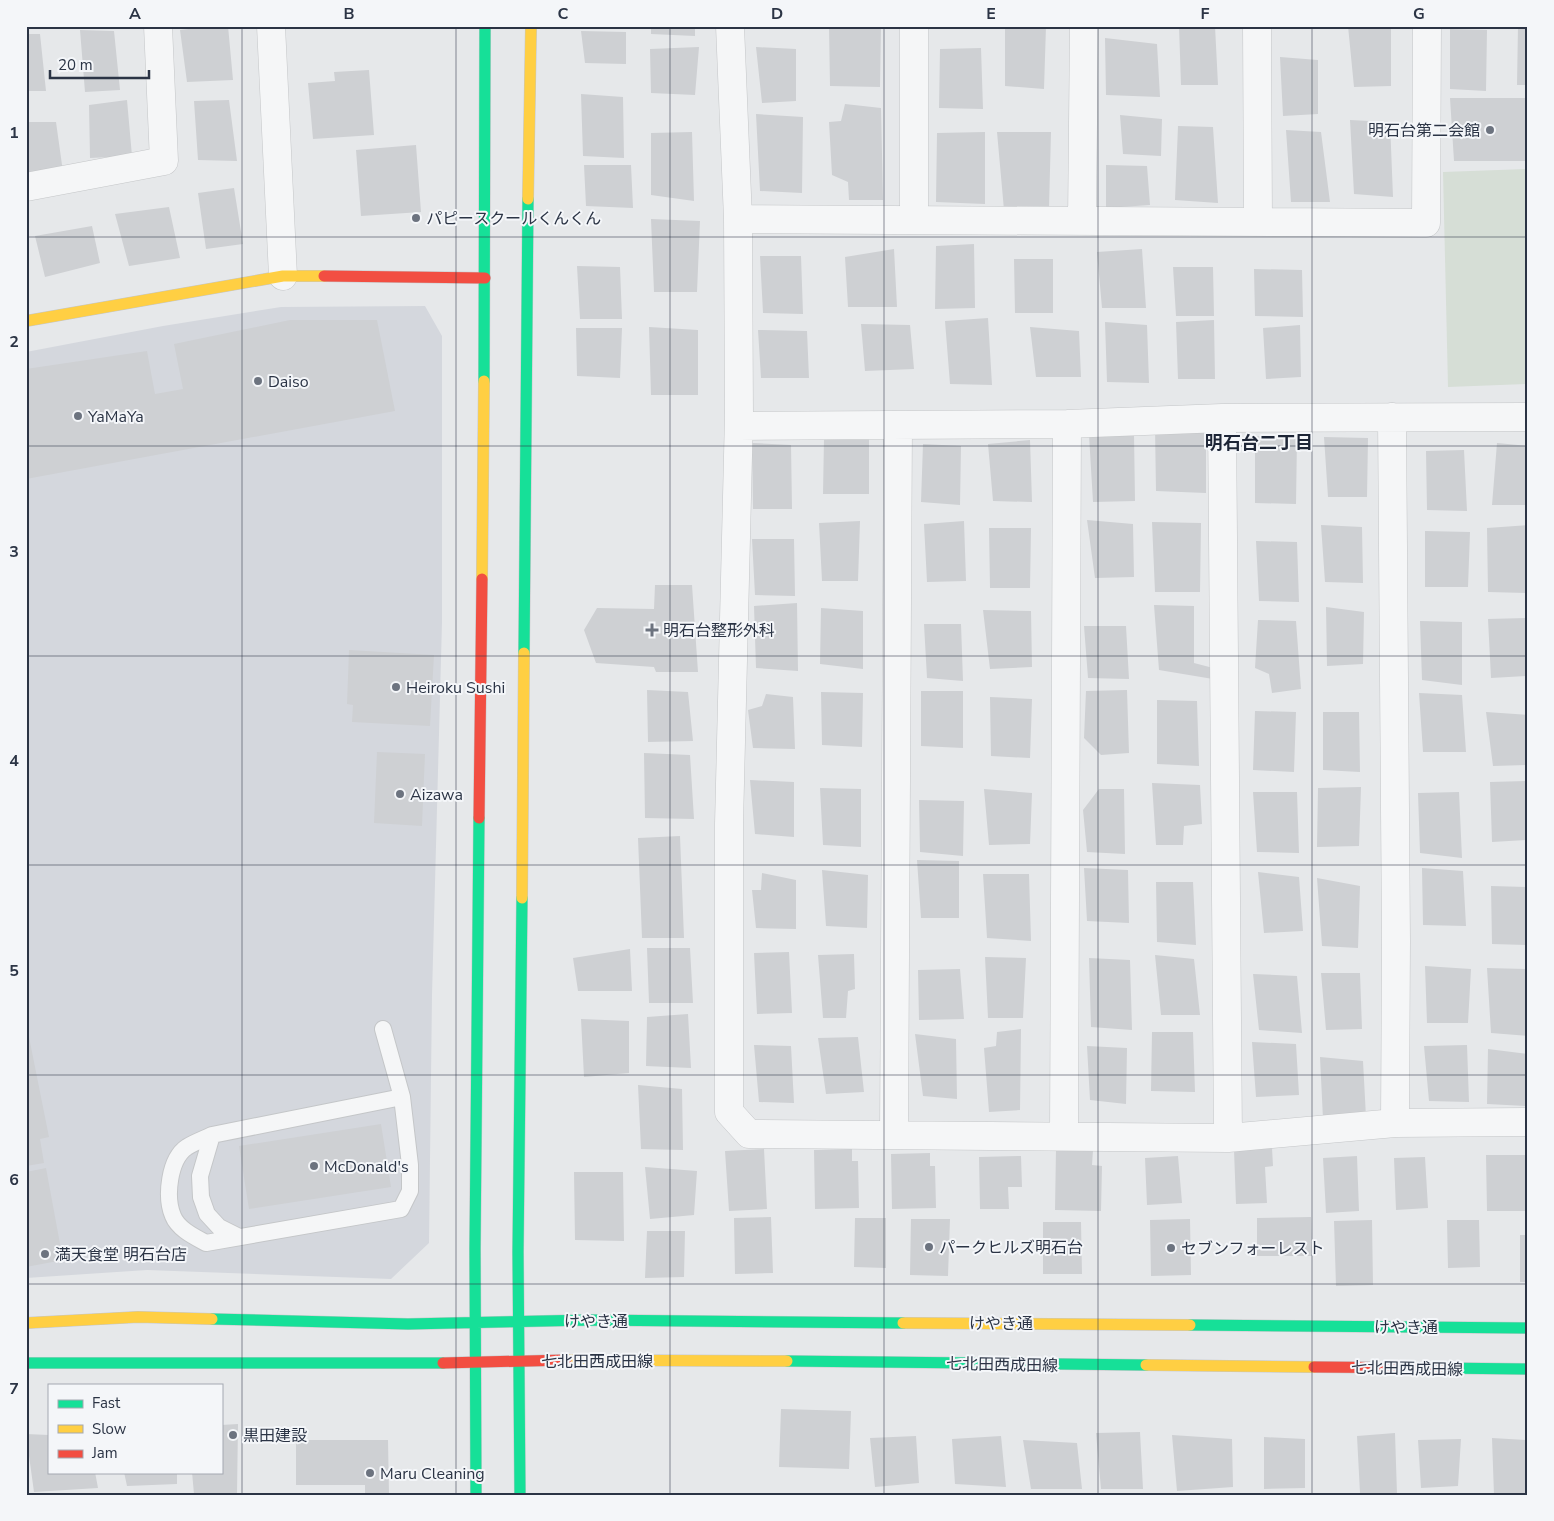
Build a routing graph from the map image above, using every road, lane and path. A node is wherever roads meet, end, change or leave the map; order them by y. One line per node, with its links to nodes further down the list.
1 (158, 26): 10 (street)
2 (271, 26): 15 (street)
3 (485, 26): 16 (street)
4 (531, 26): 33 (street)
5 (730, 26): 11 (street)
6 (914, 26): 12 (street)
7 (1084, 26): 13 (street)
8 (1257, 26): 14 (street)
9 (1427, 26): 14 (street)
10 (26, 187)
11 (738, 218): 12 (street); 23 (street)
12 (914, 220): 13 (street)
13 (1082, 221): 14 (street)
14 (1258, 222)
15 (283, 276): 16 (street); 17 (street)
16 (485, 278): 34 (street)
17 (26, 321)
18 (1392, 417): 19 (street); 20 (street); 27 (street)
19 (1528, 417)
20 (1222, 418): 21 (street); 31 (street)
21 (1067, 424): 22 (street); 30 (street)
22 (898, 425): 23 (street); 29 (street)
23 (738, 426): 29 (street)
24 (383, 1029): 25 (lane)
25 (402, 1098): 28 (lane); 32 (lane)
26 (1528, 1122): 27 (street)
27 (1395, 1123): 31 (street)
28 (212, 1135): 32 (lane); 32 (lane)
29 (894, 1135): 30 (street)
30 (1064, 1136): 31 (street)
31 (1228, 1138)
32 (238, 1237)
33 (519, 1321): 34 (street, けやき通); 36 (street, けやき通); 37 (street)
34 (475, 1323): 35 (street, けやき通); 39 (street)
35 (26, 1324)
36 (1528, 1328)
37 (520, 1362): 39 (street, 七北田西成田線); 40 (street, 七北田西成田線); 42 (street)
38 (26, 1363): 39 (street, 七北田西成田線)
39 (476, 1363): 41 (street)
40 (1528, 1369)
41 (476, 1495)
42 (520, 1495)

